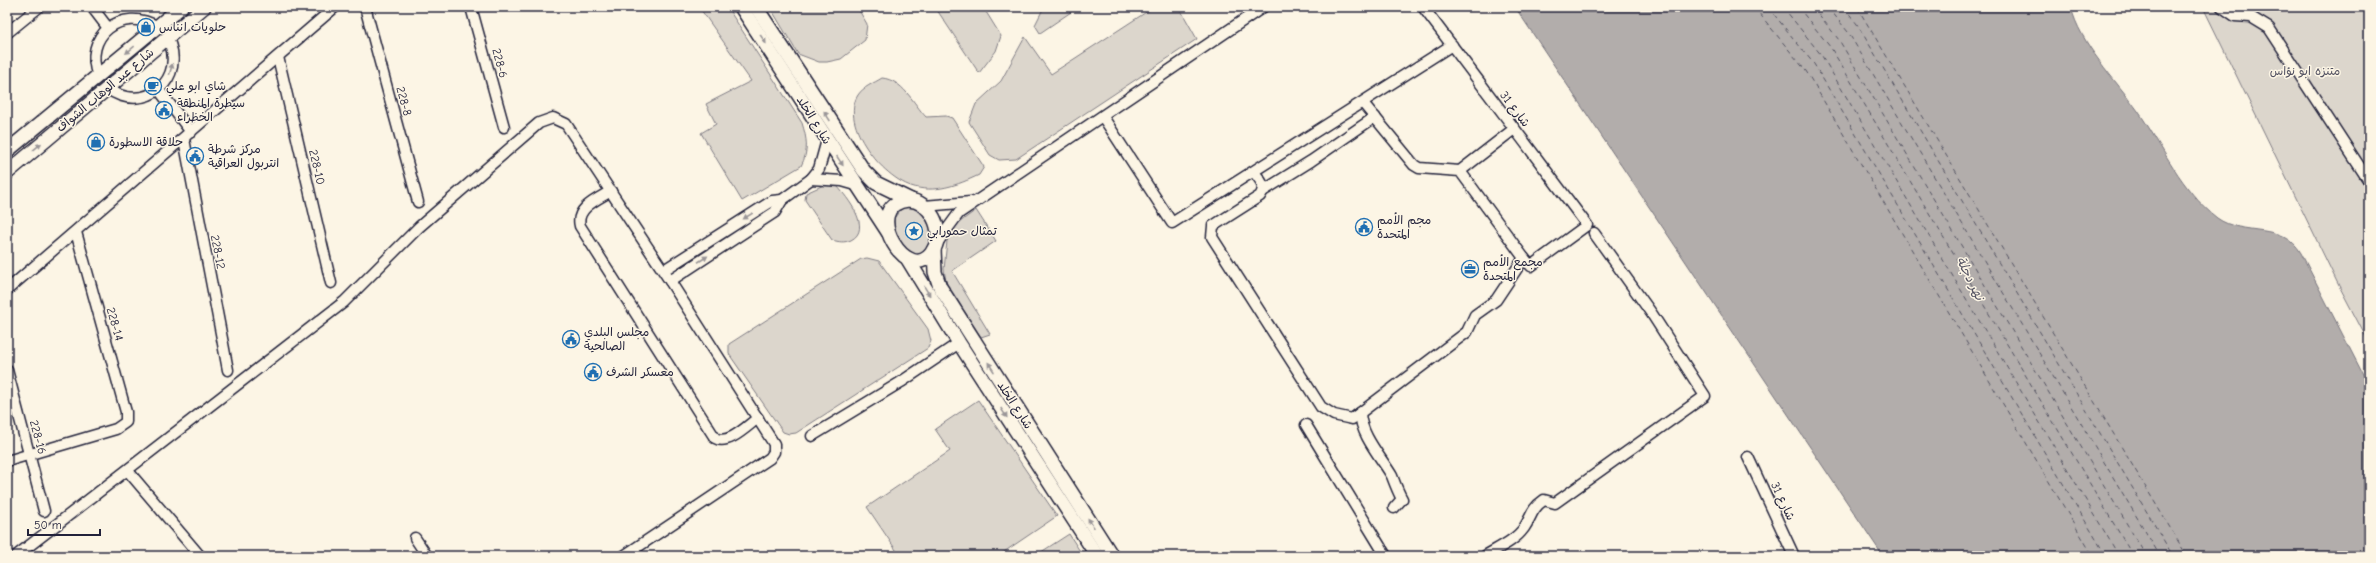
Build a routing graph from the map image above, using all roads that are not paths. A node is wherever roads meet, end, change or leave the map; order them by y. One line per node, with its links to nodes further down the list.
1 (39, 7): 15 (street)
2 (92, 7): 14 (street)
3 (181, 7): 13 (main road, شارع عبد الوهاب الشواف)
4 (204, 7): 16 (main road, شارع عبد الوهاب الشواف)
5 (335, 7): 18 (street)
6 (365, 7): 42 (street, 228-8)
7 (472, 7): 26 (street, 228-6)
8 (741, 7): 20 (main road, شارع الخلد, one-way to 20)
9 (756, 7): 20 (main road, شارع الخلد)
10 (1263, 7): 24 (street)
11 (1423, 7): 17 (street, شارع 31)
12 (2222, 7): 35 (street)
13 (158, 27): 14 (street); 19 (main road, شارع عبد الوهاب الشواف, one-way to 19)
14 (108, 28): 19 (street)
15 (7, 33)
16 (168, 37): 21 (main road, شارع عبد الوهاب الشواف); 22 (street, one-way to 16)
17 (1452, 45): 23 (street); 27 (street, شارع 31)
18 (278, 57): 28 (street); 52 (street, 228-10)
19 (98, 76): 30 (main road, شارع عبد الوهاب الشواف)
20 (796, 78): 29 (main road, شارع الخلد); 41 (main road, شارع الخلد, one-way to 20)
21 (107, 88): 22 (street); 33 (main road, شارع عبد الوهاب الشواف, one-way to 21)
22 (159, 90): 28 (street)
23 (1363, 103): 25 (street); 32 (street)
24 (1103, 117): 32 (street); 39 (street)
25 (1375, 117): 31 (street); 38 (street)
26 (504, 127)
27 (1514, 129): 31 (street); 44 (street, شارع 31)
28 (187, 135): 45 (street); 56 (street, 228-12)
29 (827, 140): 34 (street); 36 (main road, شارع الخلد, one-way to 36)
30 (7, 151)
31 (1460, 171): 49 (street)
32 (1254, 172): 38 (street)
33 (7, 173)
34 (811, 179): 36 (street); 40 (street)
35 (2369, 181)
36 (856, 185): 46 (main road, شارع الخلد)
37 (611, 191): 50 (street); 58 (street); 64 (street)
38 (1263, 191): 57 (street)
39 (980, 199): 43 (street); 47 (street)
40 (782, 200): 50 (street, one-way to 50); 51 (street, one-way to 40)
41 (911, 200): 43 (main road); 46 (main road)
42 (418, 202)
43 (924, 206): 47 (main road)
44 (1590, 229): 49 (street); 75 (street, شارع 31)
45 (76, 232): 53 (street); 61 (street, 228-14)
46 (888, 232): 48 (main road)
47 (936, 246): 48 (main road); 73 (main road, شارع الخلد, one-way to 47)
48 (907, 258): 54 (main road, شارع الخلد, one-way to 54)
49 (1524, 258): 57 (street)
50 (664, 270): 51 (street)
51 (670, 281): 58 (street)
52 (331, 283)
53 (7, 290)
54 (959, 343): 60 (street); 72 (main road, شارع الخلد, one-way to 72)
55 (7, 370): 61 (street, 228-16)
56 (228, 370)
57 (1360, 413): 65 (street)
58 (758, 418): 71 (street)
59 (1306, 425): 74 (street)
60 (812, 436)
61 (29, 454): 63 (street); 66 (street, 228-16)
62 (1748, 457): 76 (street, شارع 31)
63 (7, 461)
64 (128, 471): 68 (street); 69 (street)
65 (1394, 508)
66 (44, 511)
67 (415, 538): 70 (street)
68 (16, 556)
69 (200, 556)
70 (427, 556)
71 (624, 556)
72 (1097, 556)
73 (1112, 556)
74 (1386, 556)
75 (1485, 556)
76 (1794, 556)

